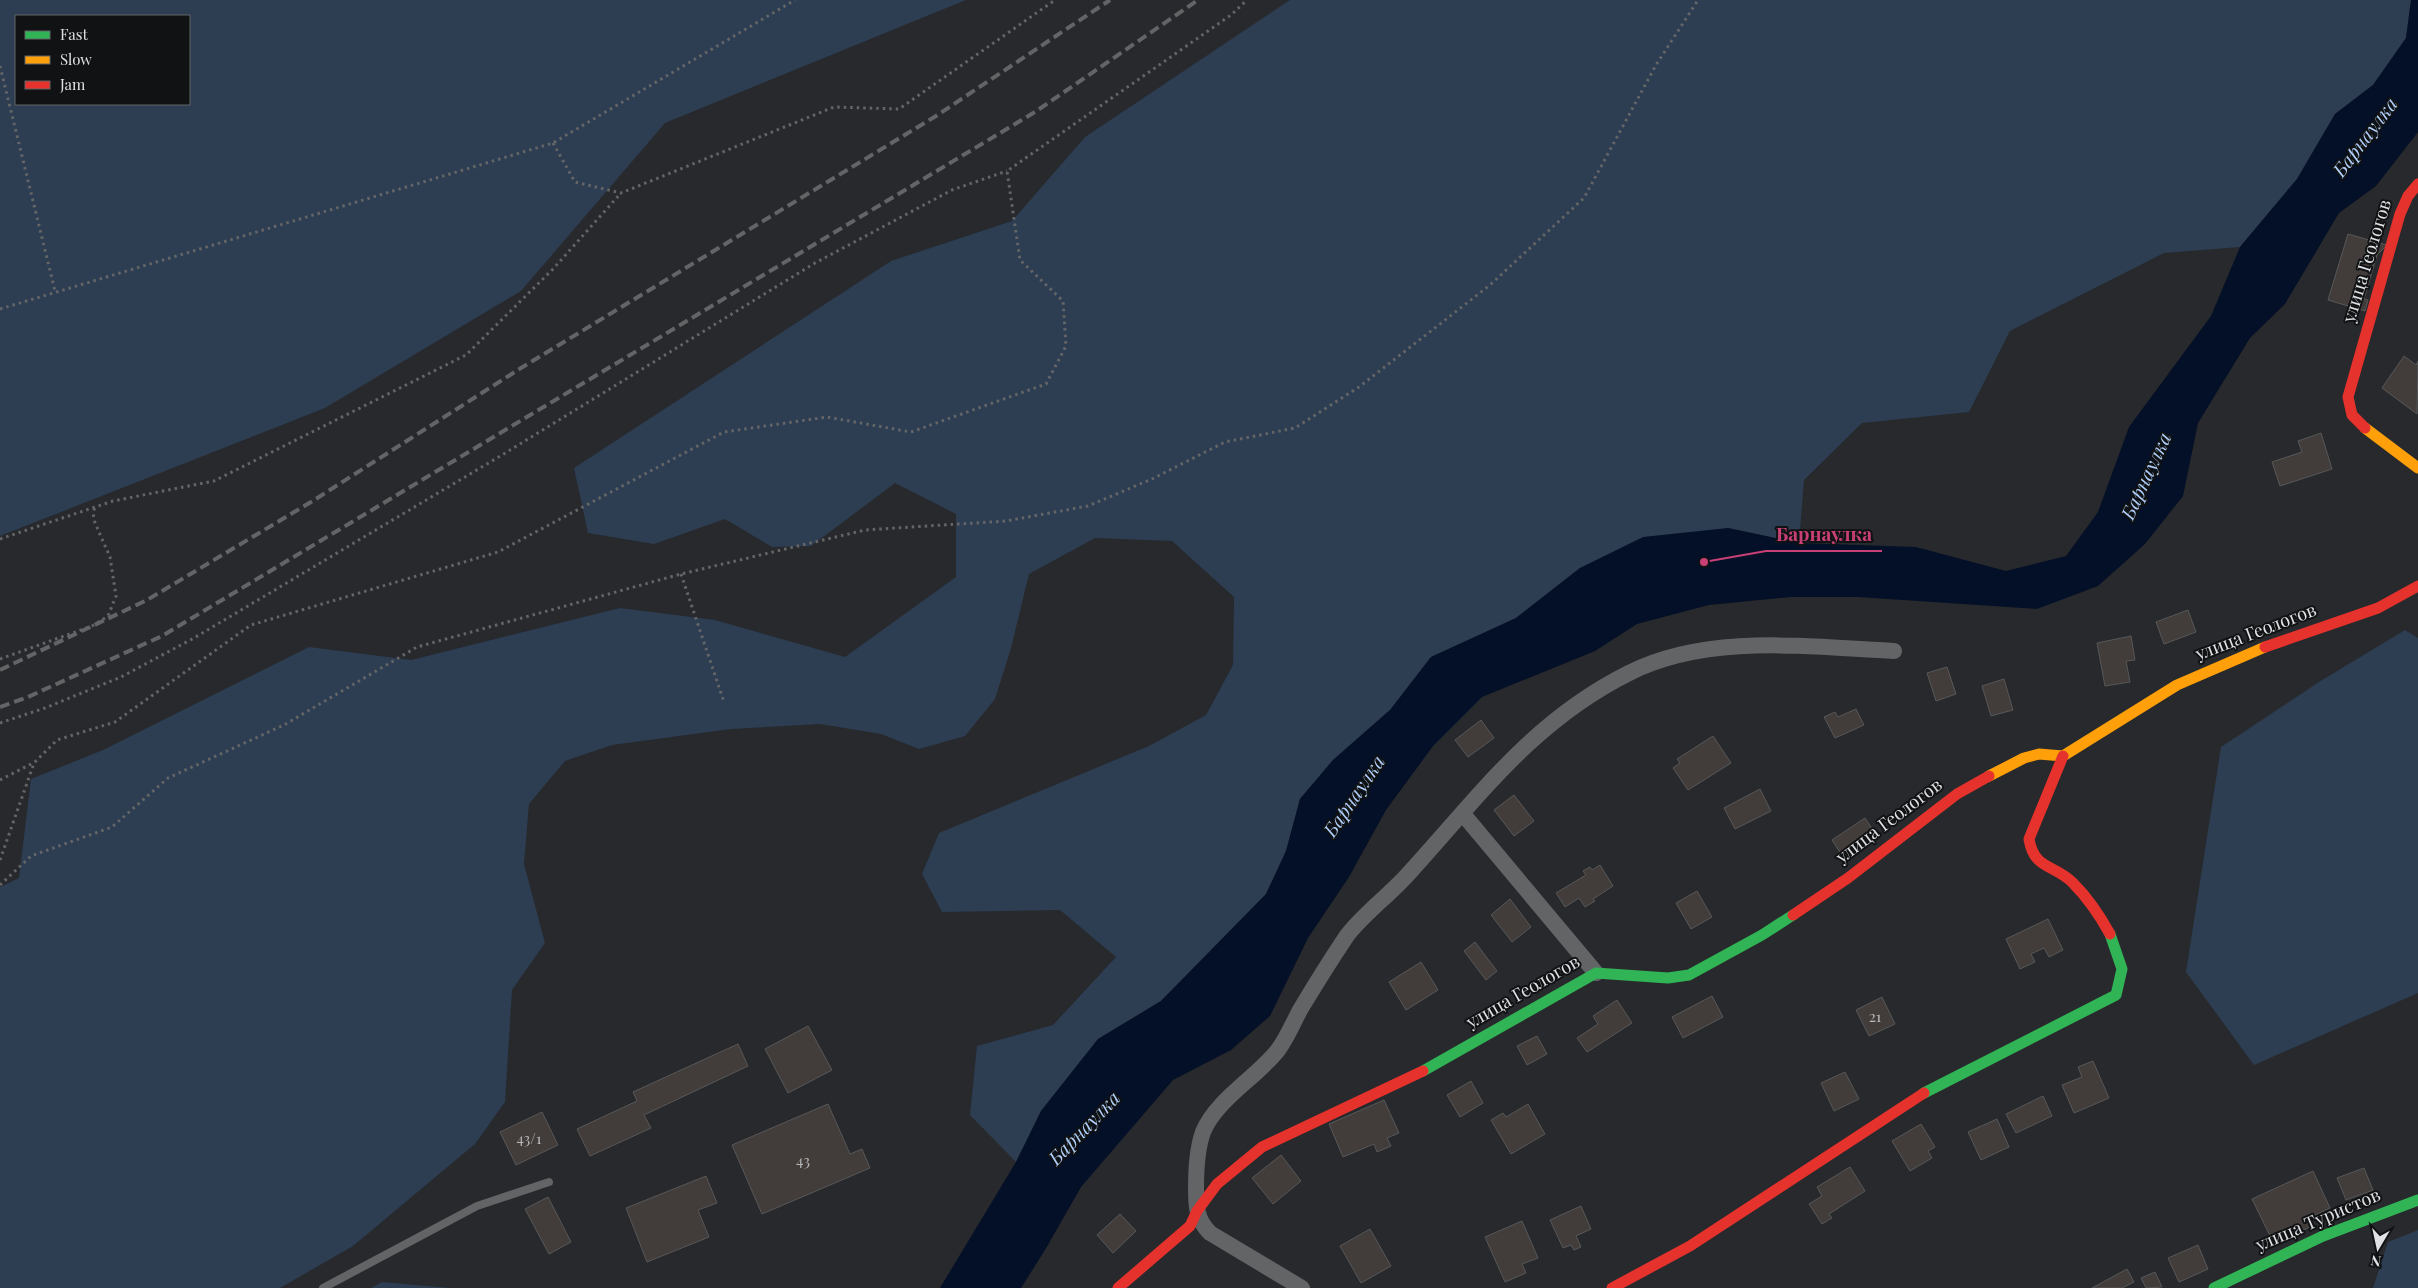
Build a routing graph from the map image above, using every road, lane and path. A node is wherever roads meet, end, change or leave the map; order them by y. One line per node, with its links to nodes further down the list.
1 (795, 0): 6 (path)
2 (1055, 0): 9 (path)
3 (1247, 0): 7 (path)
4 (1698, 0): 15 (path)
5 (0, 66): 10 (path)
6 (553, 143): 9 (path); 10 (path)
7 (1007, 170): 20 (path); 22 (path)
8 (2418, 184): 12 (street, улица Геологов)
9 (621, 193): 13 (path)
10 (55, 291): 11 (path)
11 (0, 309)
12 (2418, 468)
13 (94, 507): 14 (path); 18 (path)
14 (0, 539)
15 (681, 574): 19 (path); 26 (path)
16 (2418, 586): 21 (street, улица Геологов)
17 (1894, 651): 24 (street)
18 (0, 659)
19 (724, 702)
20 (0, 723)
21 (2063, 756): 27 (street, улица Геологов); 35 (street)
22 (34, 762): 23 (path); 25 (path)
23 (0, 780)
24 (1462, 814): 27 (street); 30 (street)
25 (0, 860)
26 (0, 885)
27 (1596, 973): 30 (street, улица Геологов)
28 (549, 1182): 32 (lane)
29 (2418, 1200): 31 (street, улица Туристов)
30 (1197, 1211): 33 (street, улица Геологов); 34 (street)
31 (2236, 1283): 36 (street, улица Туристов)
32 (323, 1288)
33 (1118, 1288)
34 (1302, 1288)
35 (1612, 1288)
36 (2214, 1288)

